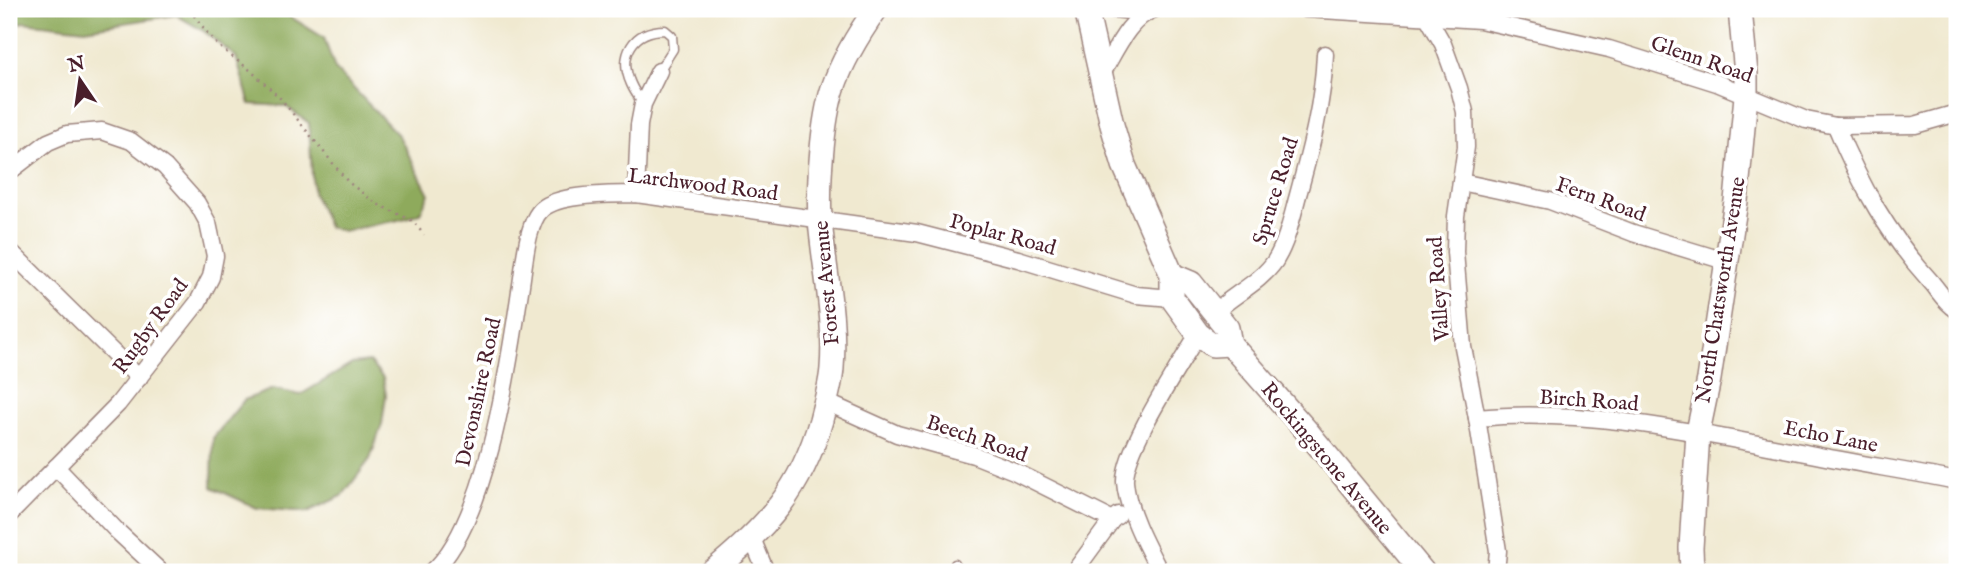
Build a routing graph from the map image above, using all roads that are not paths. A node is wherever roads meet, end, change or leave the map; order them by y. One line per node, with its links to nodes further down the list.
1 (876, 9): 20 (street, Forest Avenue)
2 (1086, 9): 11 (street)
3 (1113, 9): 7 (street)
4 (1306, 9): 6 (street, Glenn Road)
5 (1740, 9): 12 (street, North Chatsworth Avenue)
6 (1326, 10): 8 (street, Glenn Road)
7 (1149, 11): 11 (street)
8 (1427, 12): 12 (street, Glenn Road); 17 (street, Valley Road)
9 (1325, 54): 26 (street, Spruce Road)
10 (659, 71): 13 (street); 13 (lane)
11 (1101, 75): 23 (street)
12 (1746, 96): 15 (street, Glenn Road); 22 (street, North Chatsworth Avenue)
13 (643, 104): 18 (street)
14 (1957, 113): 15 (street, Glenn Road)
15 (1836, 127): 25 (street)
16 (9, 172): 29 (street, Rugby Road)
17 (1461, 182): 22 (street, Fern Road); 31 (street, Valley Road)
18 (636, 194): 19 (street, Larchwood Road); 20 (street, Larchwood Road)
19 (541, 210): 40 (street, Devonshire Road)
20 (820, 219): 24 (street, Poplar Road); 30 (street, Forest Avenue)
21 (9, 250): 29 (street)
22 (1725, 261): 32 (street, North Chatsworth Avenue)
23 (1172, 275): 24 (street); 26 (street, Rockingstone Avenue)
24 (1172, 298): 27 (street)
25 (1957, 310)
26 (1213, 313): 28 (street, Rockingstone Avenue)
27 (1198, 334): 28 (street); 35 (street)
28 (1230, 344): 45 (street, Rockingstone Avenue)
29 (139, 378): 33 (street, Rugby Road)
30 (826, 402): 37 (street, Beech Road); 38 (street, Forest Avenue)
31 (1477, 418): 32 (street, Birch Road); 46 (street, Valley Road)
32 (1698, 432): 34 (street, Echo Lane); 47 (street, North Chatsworth Avenue)
33 (56, 467): 36 (street); 39 (street)
34 (1957, 481)
35 (1131, 505): 37 (street); 44 (street)
36 (9, 515)
37 (1112, 520): 43 (street)
38 (751, 536): 41 (street, Forest Avenue); 42 (street)
39 (161, 572)
40 (432, 572)
41 (712, 572)
42 (766, 572)
43 (1074, 572)
44 (1160, 572)
45 (1423, 572)
46 (1496, 572)
47 (1692, 572)

